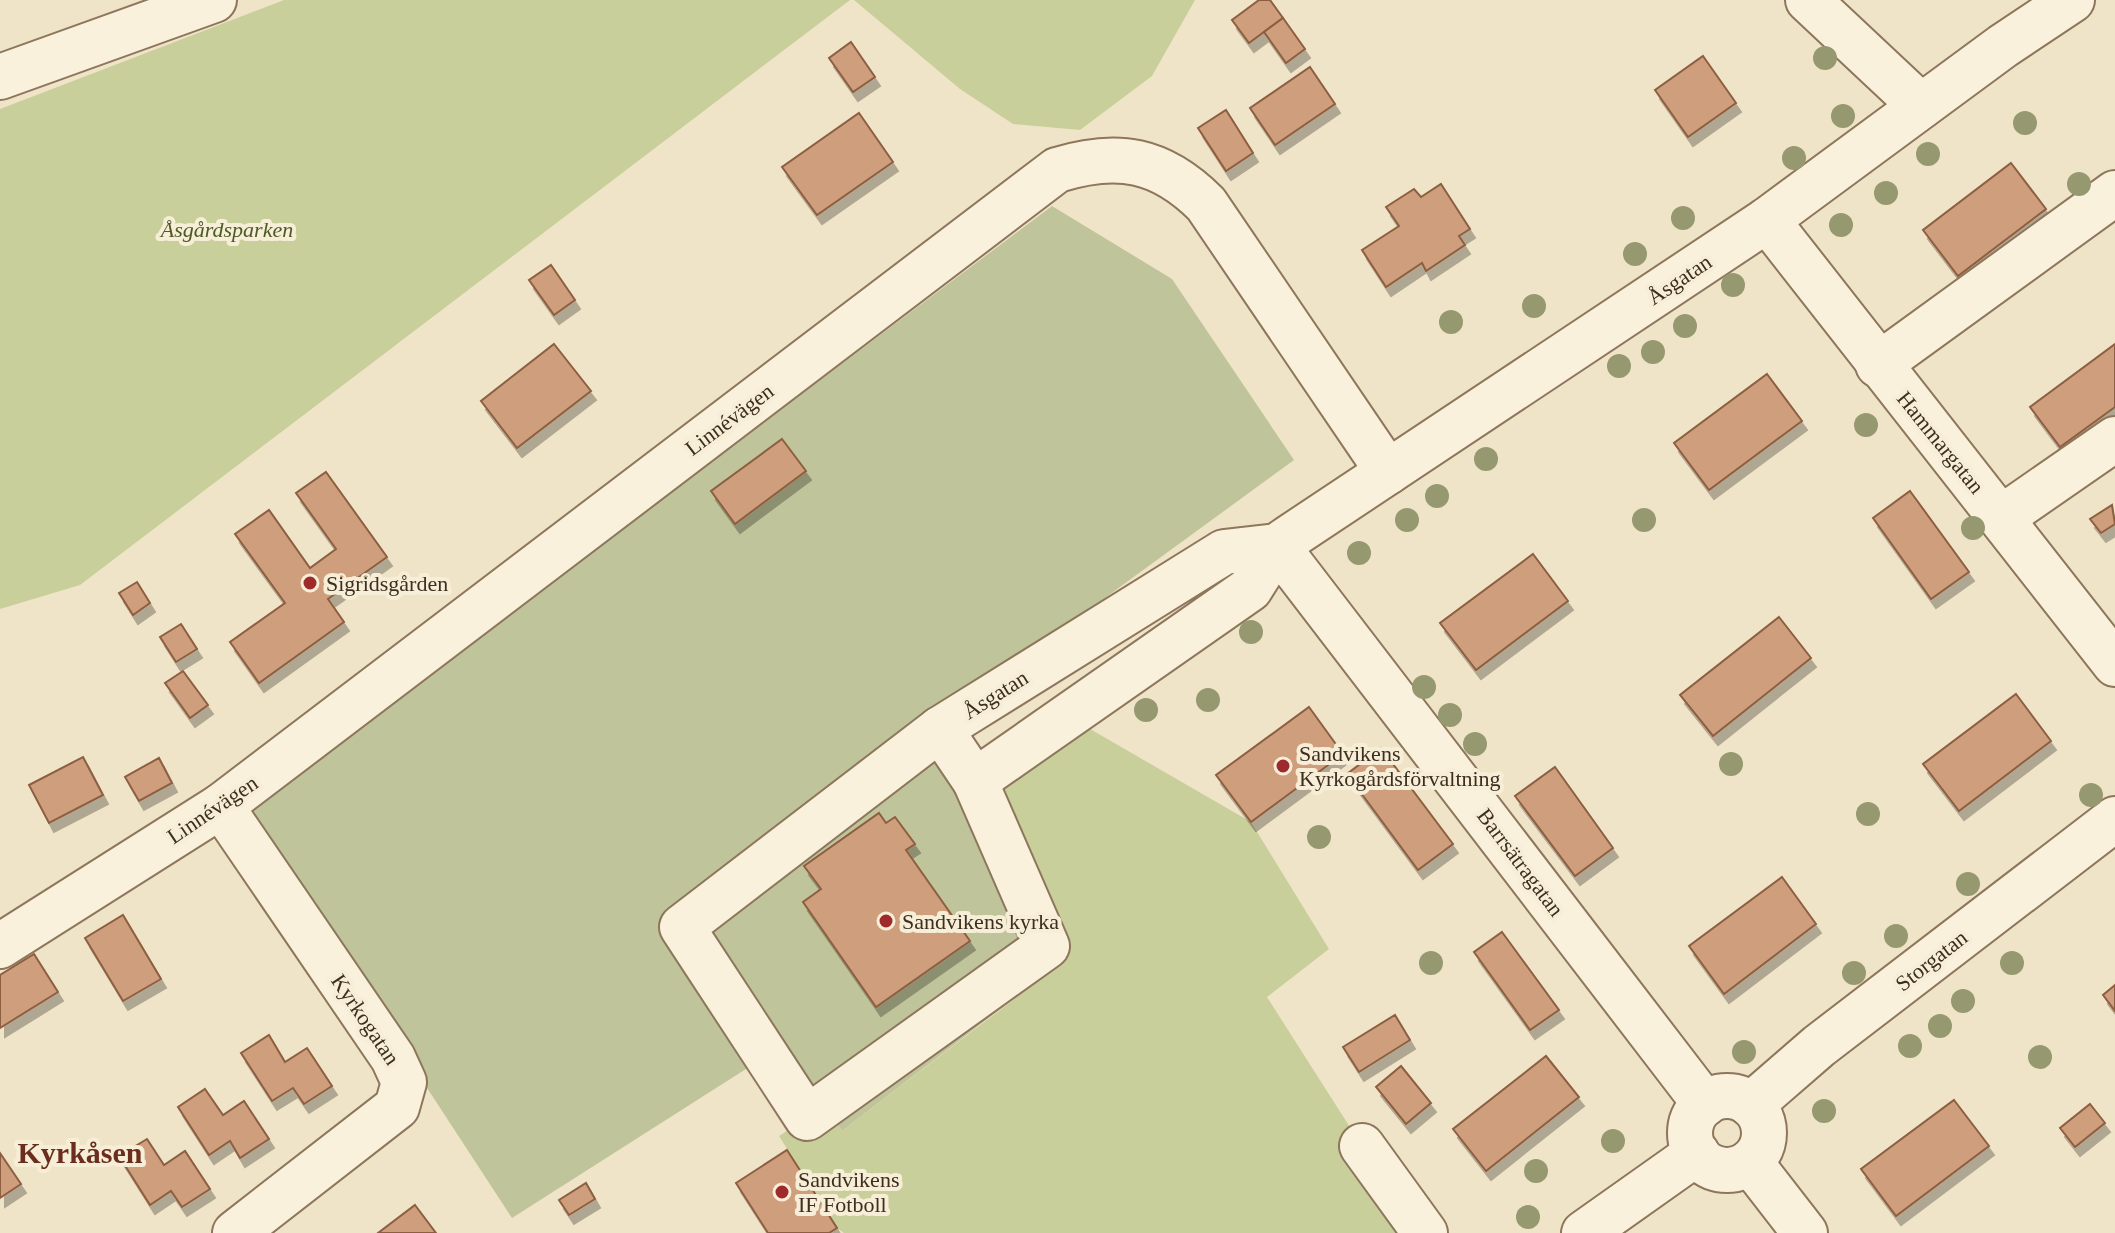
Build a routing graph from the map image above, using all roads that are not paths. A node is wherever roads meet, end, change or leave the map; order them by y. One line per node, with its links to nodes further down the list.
1 (214, 0): 4 (street)
2 (1808, 0): 5 (street)
3 (2072, 0): 5 (street, Åsgatan)
4 (0, 77)
5 (1921, 106): 7 (street, Åsgatan)
6 (2115, 193): 8 (street)
7 (1767, 220): 8 (street, Hammargatan); 10 (street, Åsgatan)
8 (1878, 365): 11 (street, Hammargatan)
9 (2115, 439): 11 (street)
10 (1388, 472): 12 (street, Åsgatan); 18 (street, Linnévägen)
11 (2001, 518): 14 (street, Hammargatan)
12 (1277, 546): 13 (street, Åsgatan); 15 (street, Åsgatan); 21 (street, Barrsätragatan)
13 (1103, 626): 15 (street); 16 (street, Åsgatan)
14 (2115, 664)
15 (1134, 671): 17 (street, Åsgatan)
16 (940, 729): 17 (street, Åsgatan); 17 (street)
17 (975, 781)
18 (221, 806): 20 (street, Linnévägen); 26 (street, Kyrkogatan)
19 (2115, 819): 22 (street, Storgatan)
20 (0, 946)
21 (1705, 1104): 22 (street); 24 (street)
22 (1751, 1105): 25 (street)
23 (1362, 1146): 27 (street)
24 (1697, 1153): 25 (street); 28 (street)
25 (1750, 1162): 29 (street)
26 (235, 1233)
27 (1425, 1233)
28 (1584, 1233)
29 (1805, 1233)

